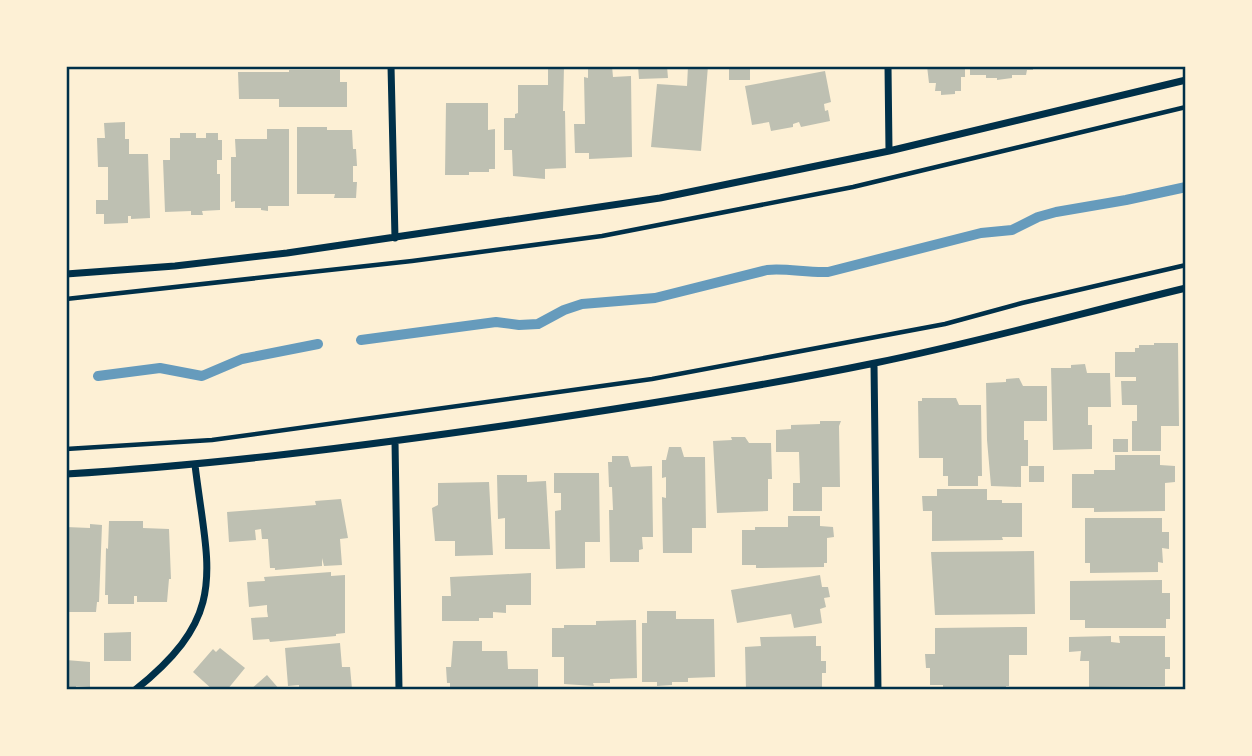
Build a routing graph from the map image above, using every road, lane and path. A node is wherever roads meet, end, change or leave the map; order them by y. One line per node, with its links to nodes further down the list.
1 (391, 66): 5 (street)
2 (888, 66): 4 (street)
3 (1185, 80): 4 (street)
4 (889, 151): 5 (street)
5 (395, 237): 7 (street)
6 (1185, 265): 11 (path)
7 (66, 274)
8 (1185, 288): 9 (street)
9 (874, 364): 10 (street); 16 (street)
10 (396, 441): 12 (street); 15 (street)
11 (66, 449)
12 (195, 465): 13 (street); 14 (street)
13 (66, 474)
14 (135, 690)
15 (399, 690)
16 (878, 690)

